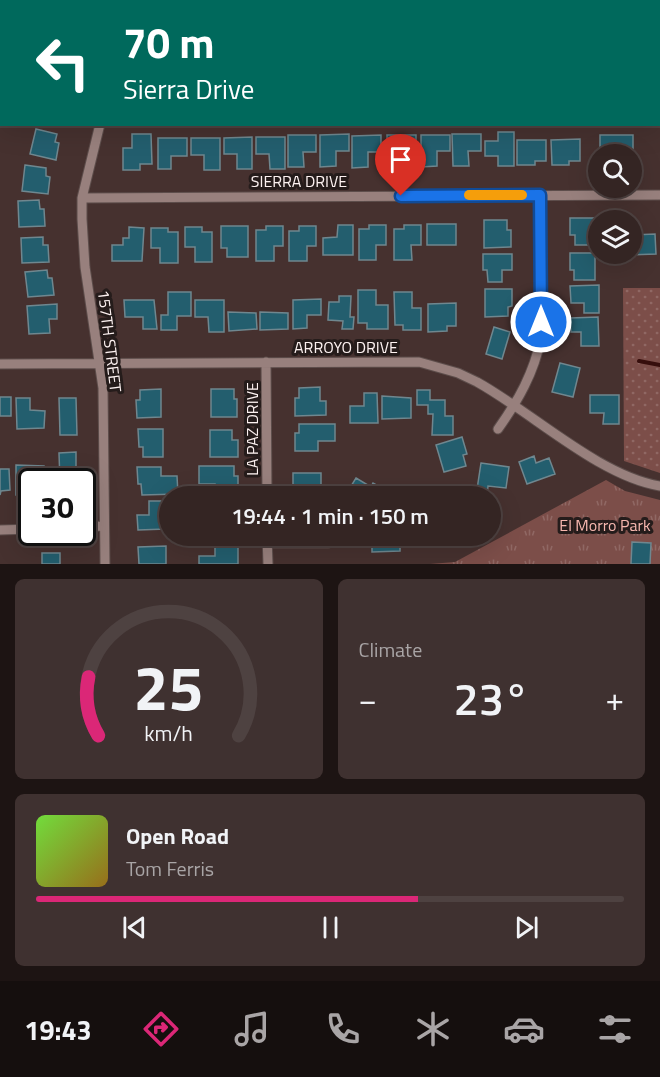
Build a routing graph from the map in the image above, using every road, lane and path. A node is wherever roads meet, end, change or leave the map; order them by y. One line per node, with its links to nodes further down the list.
1 (100, 126): 4 (street, 157TH STREET)
2 (540, 195): 3 (street, SIERRA DRIVE); 4 (street, SIERRA DRIVE); 8 (street)
3 (660, 195)
4 (82, 198): 7 (street, 157TH STREET)
5 (266, 362): 7 (street, ARROYO DRIVE); 8 (street, ARROYO DRIVE); 10 (street, LA PAZ DRIVE)
6 (0, 364): 7 (street, ARROYO DRIVE)
7 (101, 365): 13 (street, 157TH STREET)
8 (515, 405): 9 (street); 11 (street, ARROYO DRIVE)
9 (498, 429)
10 (267, 486)
11 (660, 486)
12 (96, 526): 13 (street)
13 (104, 526): 17 (street, 157TH STREET)
14 (18, 529): 15 (street)
15 (0, 530)
16 (267, 546): 18 (street)
17 (105, 564)
18 (267, 564)

